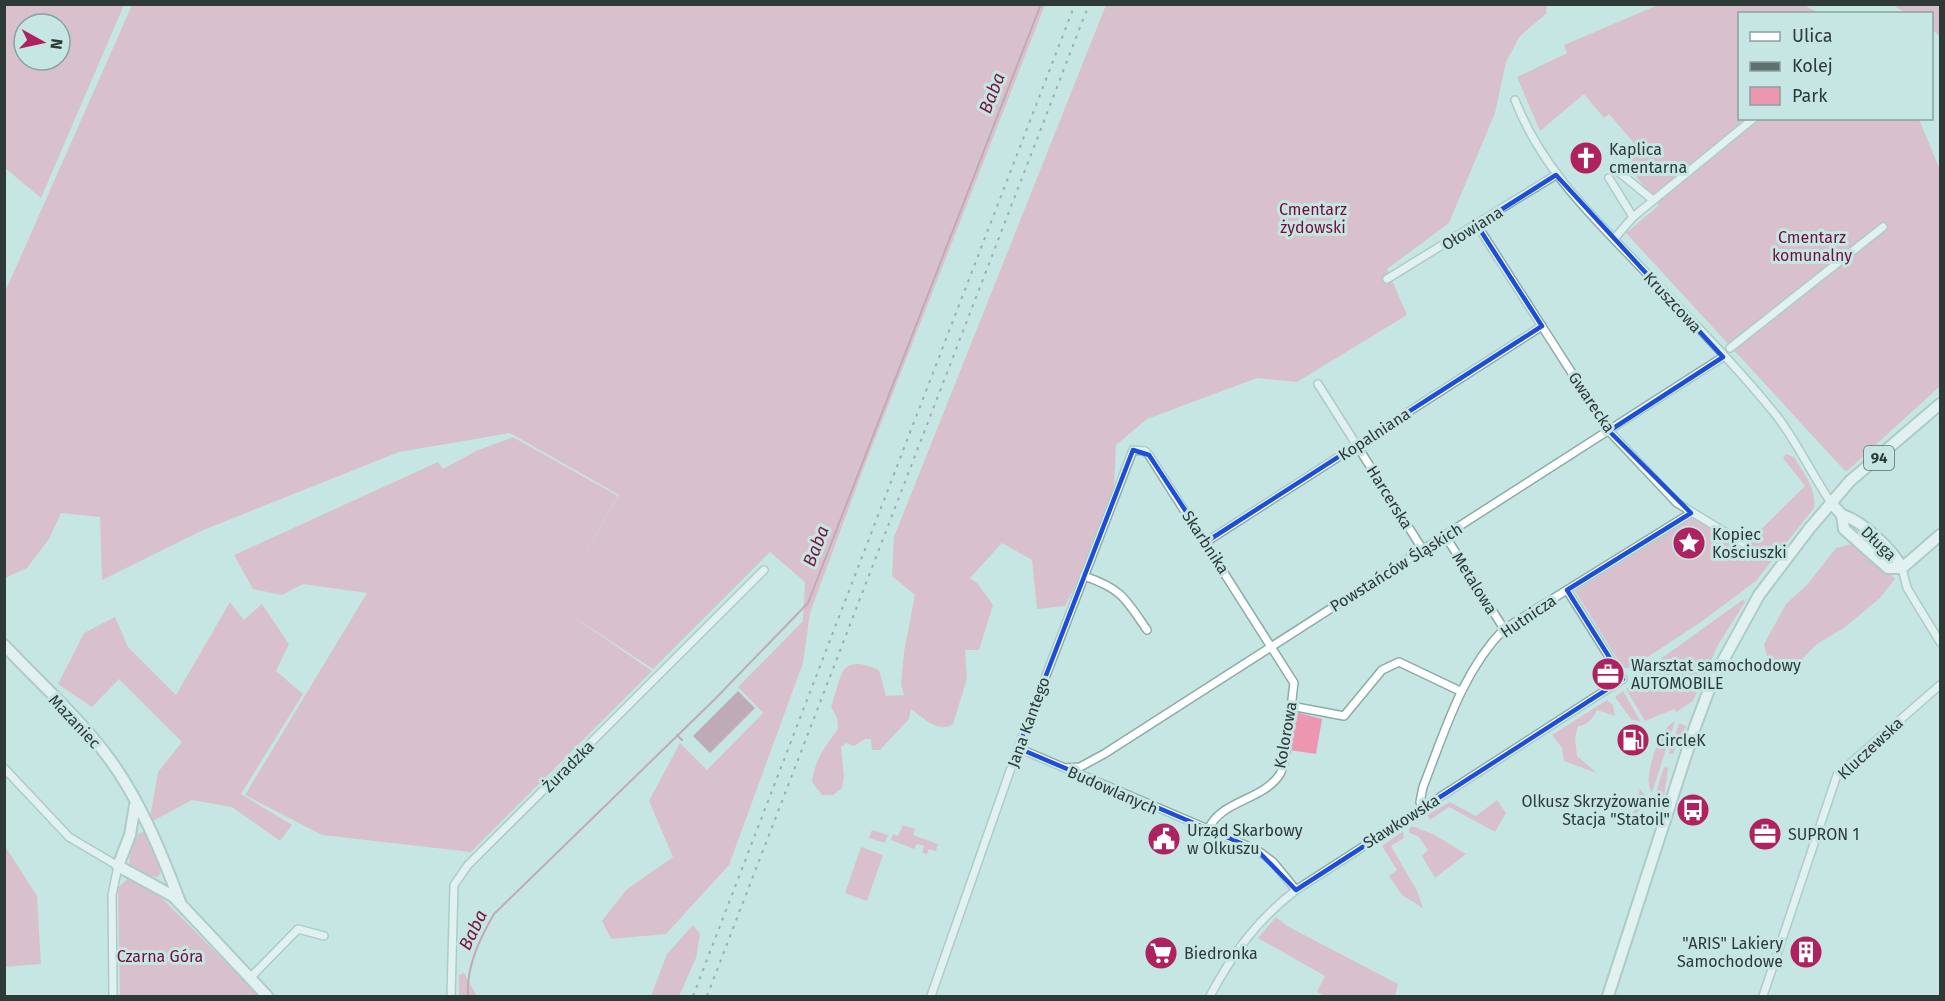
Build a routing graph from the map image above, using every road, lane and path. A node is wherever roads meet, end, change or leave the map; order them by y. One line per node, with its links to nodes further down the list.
1 (1515, 100): 4 (street, Kruszcowa)
2 (1752, 120): 6 (street)
3 (1615, 169): 6 (street)
4 (1556, 175): 8 (street, Ołowiana); 10 (street, Kruszcowa)
5 (1609, 178): 7 (street)
6 (1653, 200): 7 (street)
7 (1633, 217): 10 (street)
8 (1478, 225): 11 (street, Ołowiana); 12 (street, Gwarecka)
9 (1883, 226): 13 (street)
10 (1614, 239): 14 (street, Kruszcowa)
11 (1388, 279)
12 (1542, 326): 17 (street, Gwarecka); 18 (street, Kopalniana)
13 (1730, 348)
14 (1723, 357): 17 (street, Powstańców Śląskich); 20 (street, Kruszcowa)
15 (1318, 384): 18 (street, Harcerska)
16 (1941, 404): 20 (street, 94)
17 (1609, 431): 21 (street, Gwarecka); 24 (street, Powstańców Śląskich)
18 (1358, 444): 25 (street, Kopalniana); 27 (street, Harcerska)
19 (1132, 450): 25 (street, Skarbnika); 30 (street, Jana Kantego)
20 (1832, 504): 22 (street); 60 (street, 94)
21 (1690, 513): 26 (street, Gwarecka); 31 (street, Hutnicza)
22 (1842, 515): 28 (street, Długa); 28 (street)
23 (1941, 535): 28 (street, Długa)
24 (1446, 537): 27 (street, Powstańców Śląskich); 32 (street, Metalowa)
25 (1206, 542): 36 (street, Skarbnika)
26 (1743, 543)
27 (1423, 550): 36 (street, Powstańców Śląskich)
28 (1902, 568): 34 (street)
29 (764, 570): 57 (street, Żuradzka)
30 (1084, 576): 33 (street); 40 (street, Jana Kantego)
31 (1567, 590): 32 (street, Hutnicza); 44 (street, Sławkowska)
32 (1504, 628): 38 (street, Hutnicza)
33 (1147, 630)
34 (1941, 642)
35 (4, 645): 43 (street, Mazaniec)
36 (1272, 645): 39 (street, Kolorowa); 42 (street, Powstańców Śląskich)
37 (1941, 685): 61 (street, Kluczewska)
38 (1460, 691): 39 (street); 44 (street, Hutnicza)
39 (1290, 706): 45 (street, Kolorowa)
40 (1018, 748): 42 (street, Budowlanych); 58 (street, Jana Kantego)
41 (4, 768): 48 (street)
42 (1065, 768): 45 (street, Budowlanych)
43 (135, 804): 46 (street); 47 (street, Mazaniec)
44 (1422, 808): 51 (street, Sławkowska)
45 (1208, 830): 51 (street, Budowlanych)
46 (130, 835): 47 (street); 48 (street)
47 (152, 836): 49 (street, Mazaniec)
48 (118, 866): 50 (street); 55 (street)
49 (167, 868): 50 (street); 52 (street, Mazaniec)
50 (148, 881): 52 (street)
51 (1296, 890): 59 (street, Sławkowska)
52 (180, 902): 54 (street)
53 (324, 936): 54 (street)
54 (250, 978): 56 (street)
55 (113, 996)
56 (267, 996)
57 (451, 996)
58 (934, 996)
59 (1210, 996)
60 (1608, 996)
61 (1763, 996)

